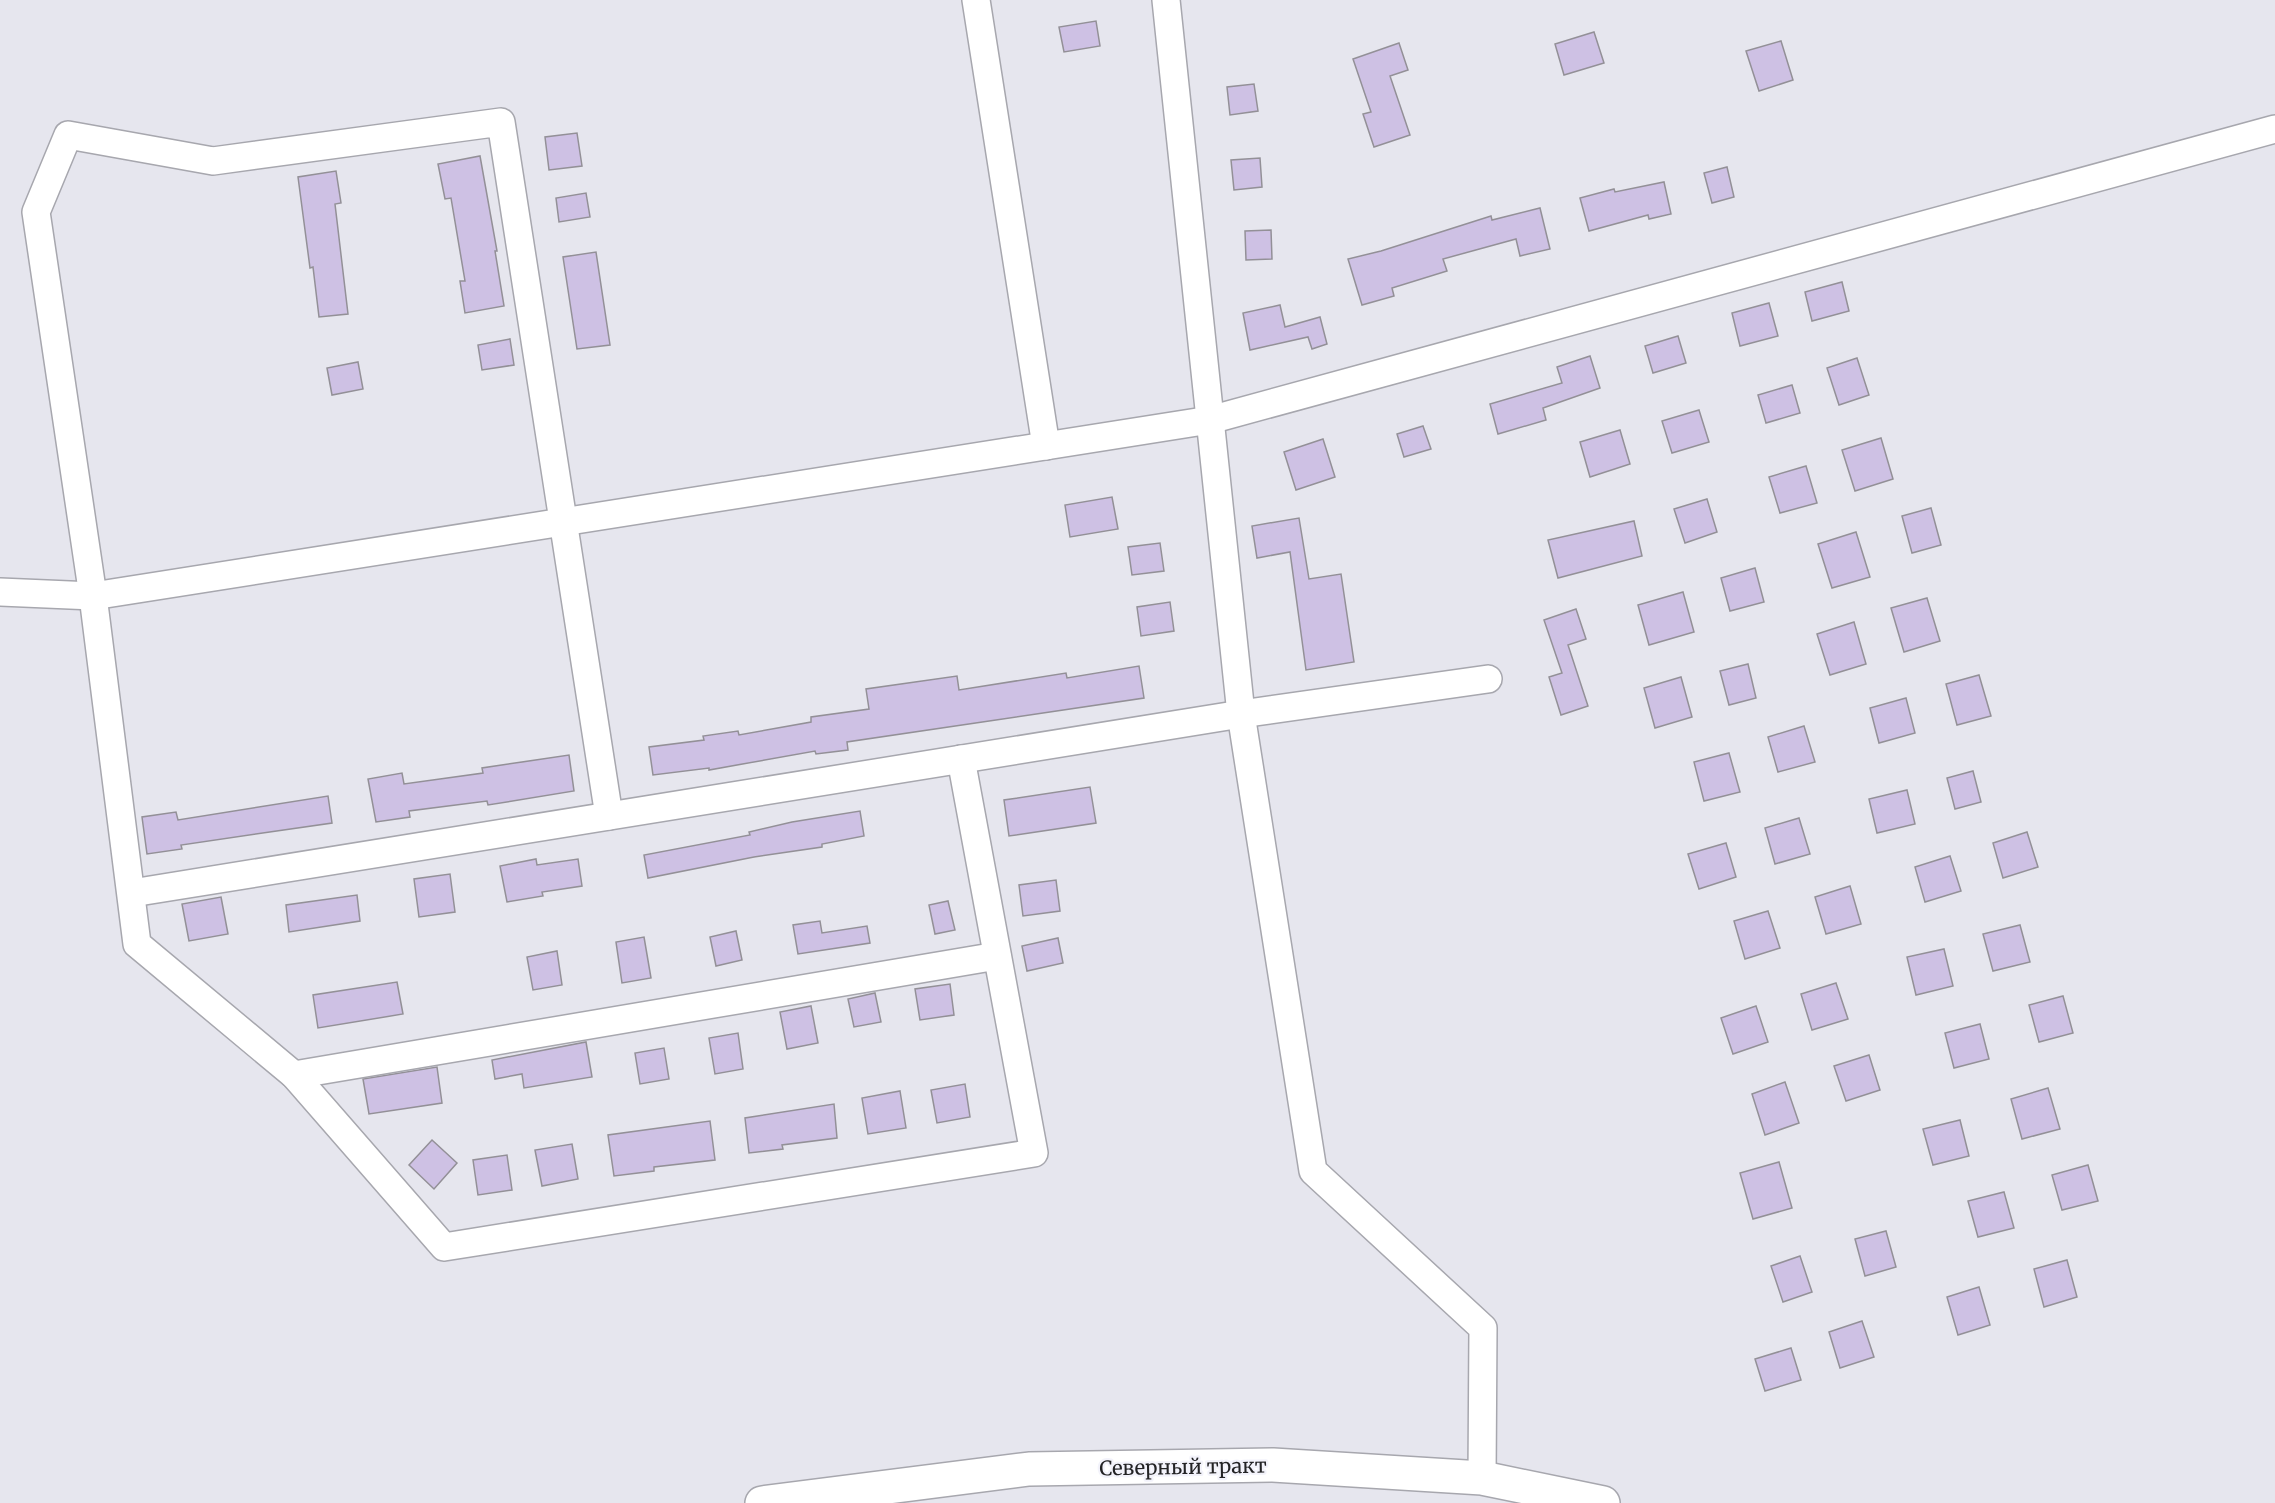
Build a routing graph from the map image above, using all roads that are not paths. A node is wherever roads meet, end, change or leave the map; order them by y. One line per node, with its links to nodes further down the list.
1 (976, 0): 5 (street)
2 (1166, 0): 4 (street)
3 (2275, 129): 4 (street)
4 (1210, 420): 5 (street); 10 (street)
5 (1046, 446): 6 (street)
6 (563, 522): 8 (street); 8 (street); 12 (street)
7 (0, 592): 8 (street)
8 (93, 596): 13 (street)
9 (1488, 679): 10 (street)
10 (1241, 714): 11 (street); 16 (street)
11 (961, 759): 12 (street); 14 (street)
12 (609, 816): 13 (street)
13 (132, 893): 15 (street)
14 (997, 956): 15 (street); 15 (street)
15 (294, 1075)
16 (1482, 1478): 17 (main road, Северный тракт); 18 (main road, Северный тракт)
17 (762, 1503)
18 (1603, 1503)

